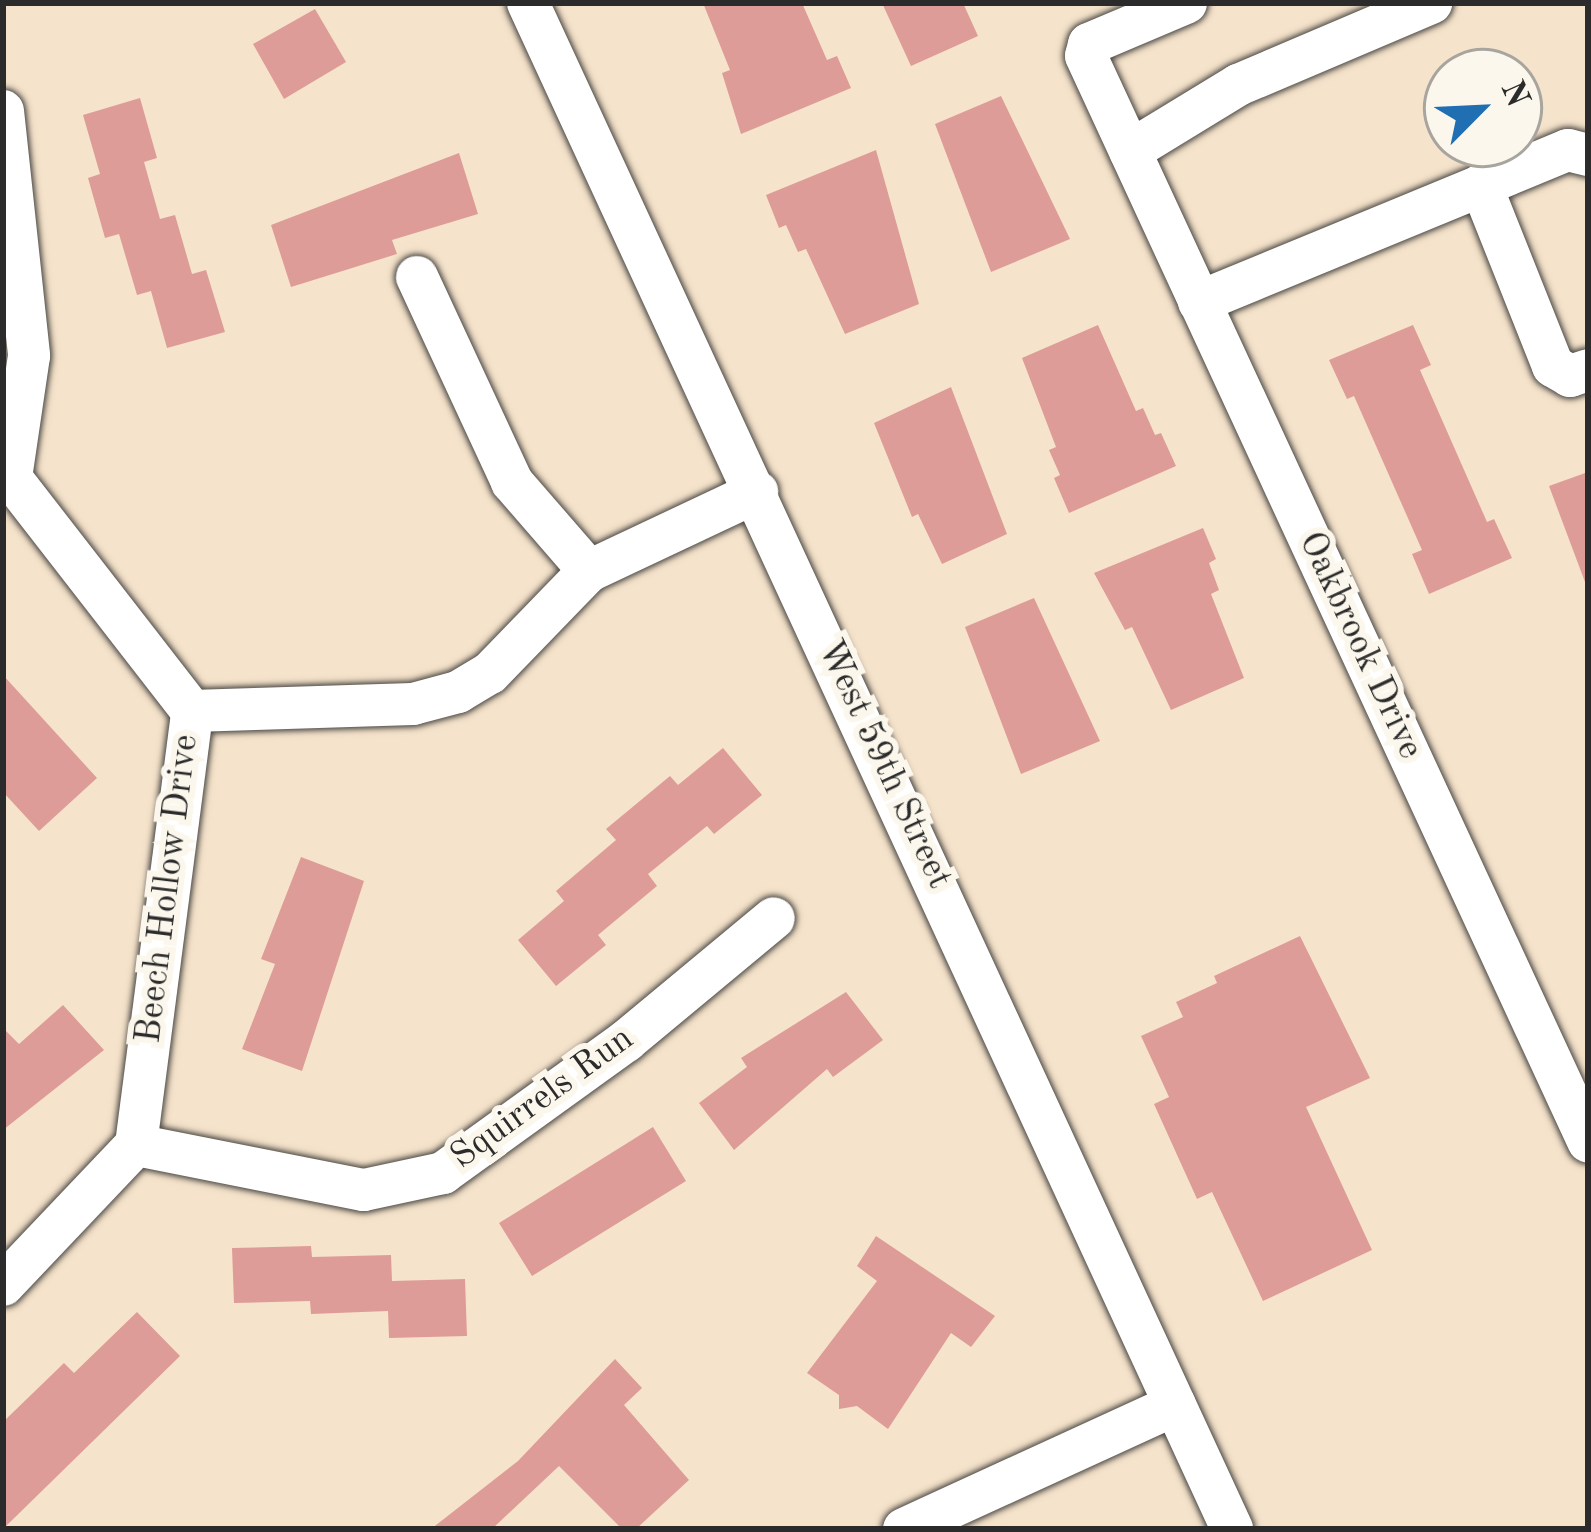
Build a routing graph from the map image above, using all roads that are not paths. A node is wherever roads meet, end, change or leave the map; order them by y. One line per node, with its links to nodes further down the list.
1 (528, 3): 12 (street, West 59th Street)
2 (1186, 3): 5 (street, Oakbrook Drive)
3 (1431, 3): 5 (street)
4 (3, 111): 11 (street)
5 (1130, 151): 9 (street, Oakbrook Drive)
6 (1588, 155): 7 (street)
7 (1481, 185): 9 (street); 10 (street)
8 (417, 277): 13 (street)
9 (1199, 302): 16 (street, Oakbrook Drive)
10 (1588, 370)
11 (7, 480): 14 (street)
12 (757, 492): 13 (street, Beech Hollow Drive); 19 (street, West 59th Street)
13 (589, 571): 14 (street, Beech Hollow Drive)
14 (192, 711): 17 (street, Beech Hollow Drive)
15 (774, 918): 17 (street, Squirrels Run)
16 (1588, 1141)
17 (136, 1145): 18 (street)
18 (3, 1286)
19 (1175, 1405): 20 (street); 21 (street, West 59th Street)
20 (904, 1529)
21 (1232, 1529)

